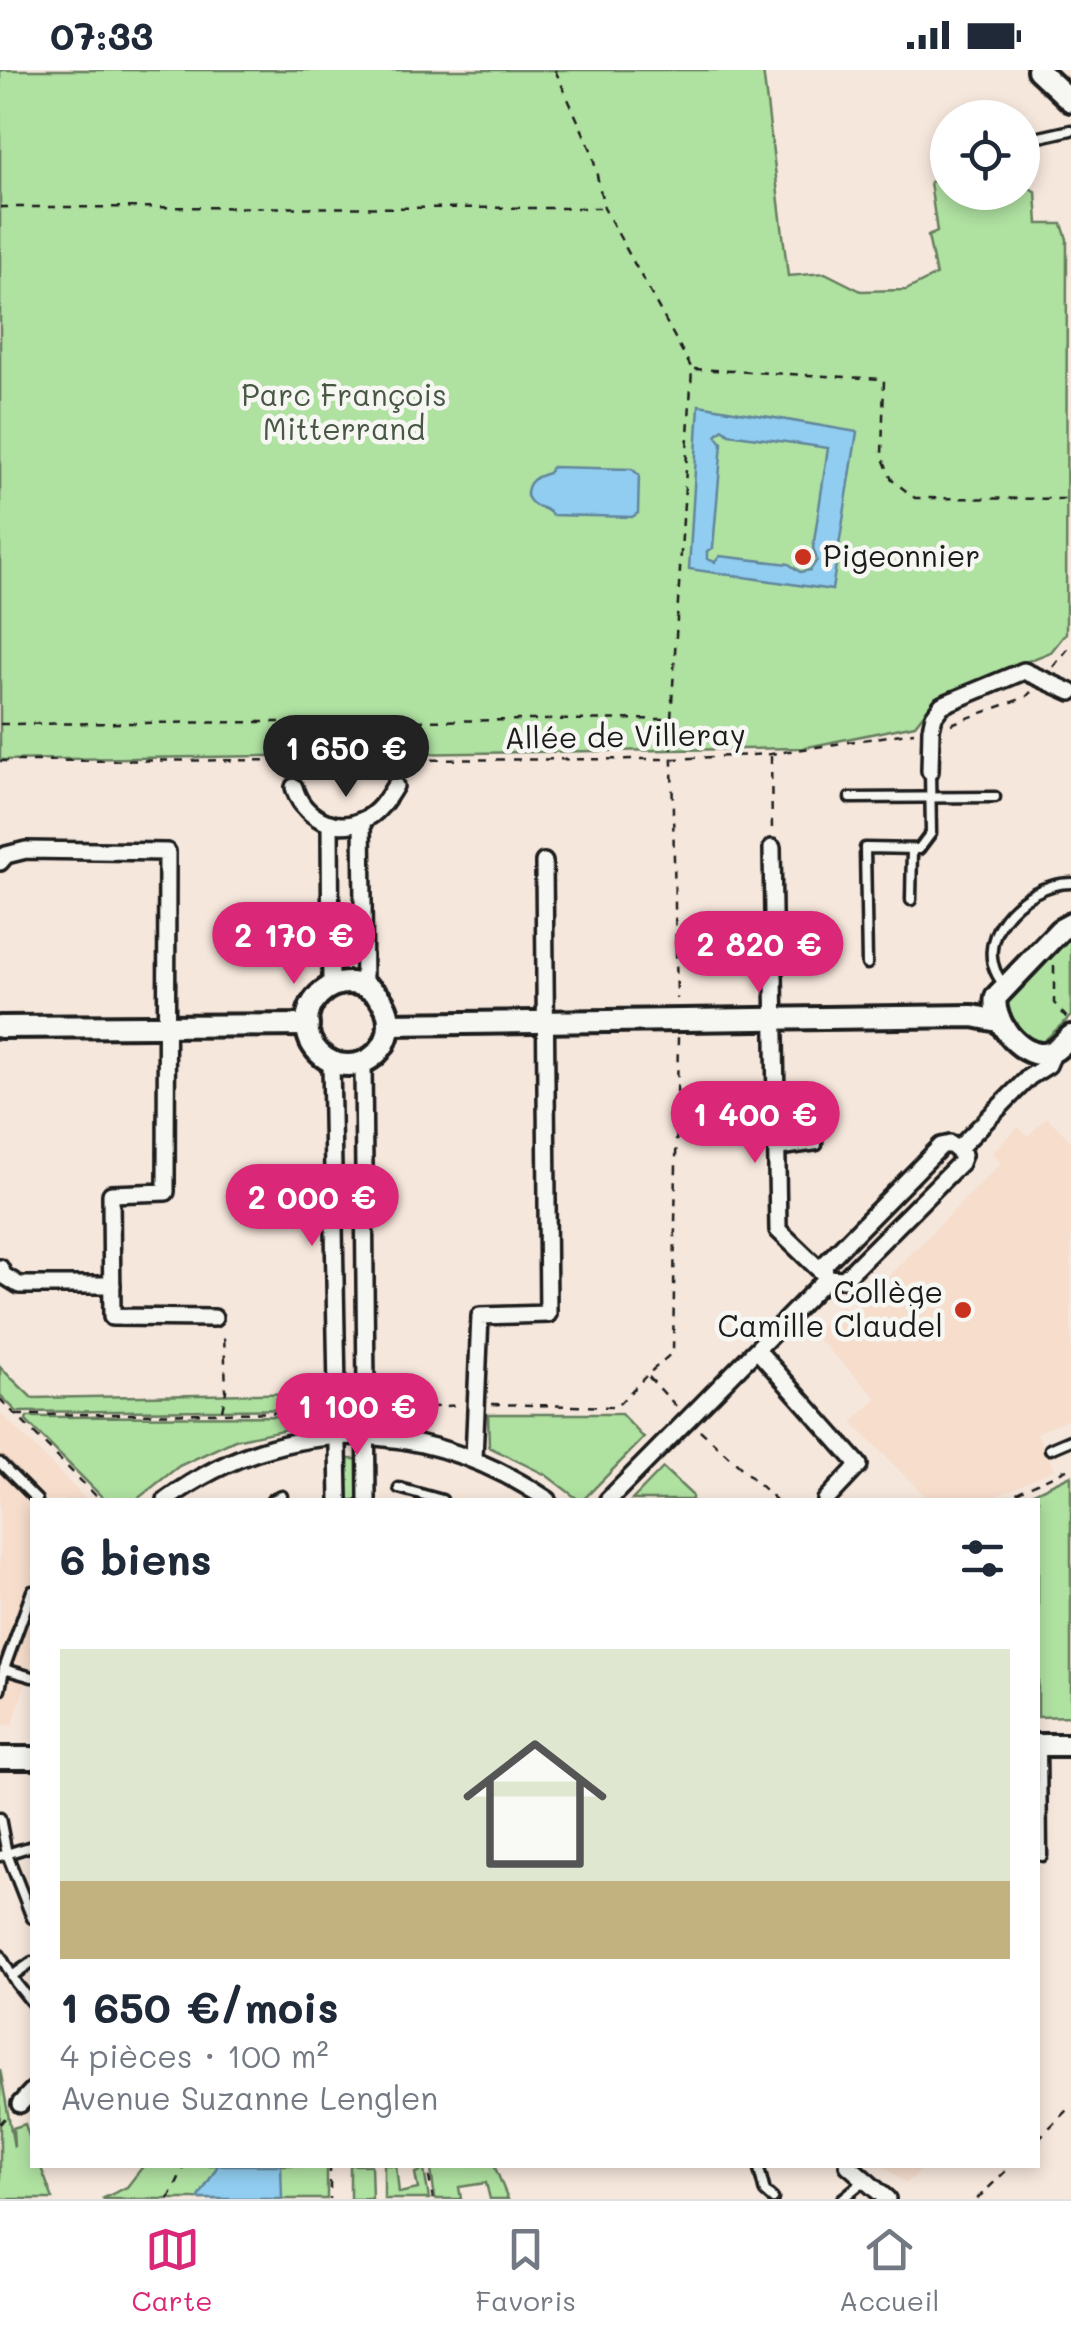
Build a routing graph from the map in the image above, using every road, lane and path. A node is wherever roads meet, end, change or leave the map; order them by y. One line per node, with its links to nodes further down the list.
1 (555, 70): 7 (path)
2 (1038, 70): 3 (street)
3 (1071, 101)
4 (1071, 130): 5 (lane)
5 (1040, 137)
6 (0, 207): 7 (path)
7 (604, 208): 8 (path)
8 (692, 369): 9 (path); 11 (path)
9 (1071, 499)
10 (1071, 692): 14 (street)
11 (671, 718): 12 (path); 17 (path)
12 (354, 720): 13 (path); 16 (path)
13 (0, 724)
14 (931, 730): 15 (path, Allée de Villeray); 19 (street)
15 (771, 754): 17 (path, Allée de Villeray); 27 (path)
16 (354, 758): 17 (path, Allée de Villeray); 18 (path, Allée de Villeray)
17 (672, 759): 43 (path)
18 (0, 762)
19 (930, 770): 24 (lane)
20 (396, 786): 25 (street)
21 (294, 787): 26 (street)
22 (995, 797): 24 (lane)
23 (850, 798): 24 (lane)
24 (930, 798): 28 (lane)
25 (362, 821): 26 (street); 36 (street)
26 (330, 823): 37 (street)
27 (772, 848): 40 (street)
28 (912, 849): 32 (lane); 35 (lane)
29 (0, 862): 47 (street)
30 (544, 862): 44 (street)
31 (1071, 882): 38 (lane)
32 (911, 900)
33 (1071, 924): 34 (street)
34 (1042, 949): 38 (street); 42 (path)
35 (867, 964)
36 (364, 986): 37 (street); 45 (street)
37 (331, 987): 46 (street)
38 (1001, 992): 39 (street); 41 (street)
39 (973, 1016): 40 (street); 41 (street)
40 (776, 1020): 43 (street); 56 (street)
41 (998, 1021): 49 (street)
42 (1071, 1021)
43 (678, 1022): 44 (street); 64 (path)
44 (545, 1023): 45 (street); 69 (street)
45 (389, 1024): 52 (street)
46 (308, 1025): 47 (street); 51 (street)
47 (168, 1026): 48 (street); 59 (street)
48 (0, 1027)
49 (1024, 1047): 50 (street); 53 (street)
50 (1064, 1047): 53 (street)
51 (331, 1061): 52 (street); 65 (street)
52 (363, 1062): 66 (street)
53 (1029, 1077): 55 (street)
54 (816, 1092): 56 (lane)
55 (959, 1148): 58 (street); 58 (street)
56 (777, 1151): 58 (street)
57 (0, 1268): 59 (street)
58 (826, 1276): 61 (street)
59 (112, 1285): 60 (street)
60 (214, 1318): 63 (path)
61 (757, 1350): 64 (street); 84 (street)
62 (0, 1399): 75 (path)
63 (222, 1412)
64 (688, 1419): 82 (street); 83 (path)
65 (338, 1436): 66 (street); 76 (street); 78 (street)
66 (367, 1436): 69 (street); 79 (street)
67 (1071, 1440): 68 (lane)
68 (1050, 1449)
69 (474, 1458): 81 (street)
70 (0, 1463): 74 (lane)
71 (1071, 1467): 85 (path)
72 (399, 1488): 80 (lane)
73 (282, 1496): 77 (lane)
74 (35, 1498)
75 (98, 1498)
76 (169, 1498)
77 (277, 1498)
78 (339, 1498)
79 (368, 1498)
80 (435, 1498)
81 (545, 1498)
82 (610, 1498)
83 (774, 1498)
84 (828, 1498)
85 (1006, 1498)
86 (30, 1598): 87 (lane)
87 (4, 1669): 88 (lane); 89 (lane)
88 (30, 1676)
89 (0, 1690)
90 (1040, 1745): 91 (street); 97 (lane)
91 (1071, 1745)
92 (0, 1758): 93 (street)
93 (30, 1758)
94 (0, 1818): 96 (lane)
95 (30, 1847): 96 (lane)
96 (4, 1855): 98 (lane)
97 (1042, 1856)
98 (30, 1914)
99 (0, 1955): 101 (lane)
100 (30, 1963): 101 (lane)
101 (12, 1976): 102 (lane)
102 (30, 2001)
103 (30, 2093): 104 (street)
104 (20, 2104)
105 (1071, 2106): 106 (path)
106 (1040, 2138)
107 (184, 2168): 114 (path)
108 (330, 2168): 115 (path)
109 (426, 2168): 116 (path)
110 (759, 2168): 117 (lane)
111 (851, 2168): 113 (street)
112 (1009, 2168): 120 (path)
113 (865, 2180): 118 (lane); 119 (street)
114 (169, 2199)
115 (330, 2199)
116 (432, 2199)
117 (773, 2199)
118 (842, 2199)
119 (887, 2199)
120 (977, 2199)

